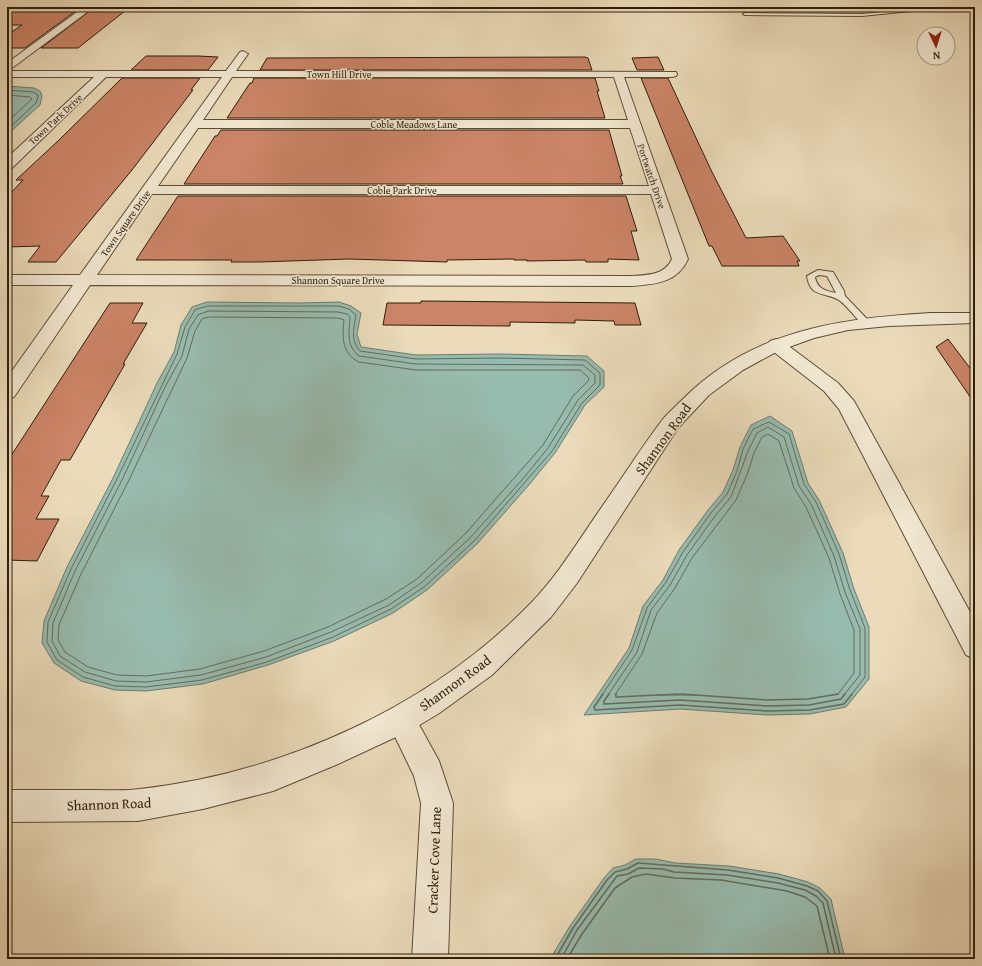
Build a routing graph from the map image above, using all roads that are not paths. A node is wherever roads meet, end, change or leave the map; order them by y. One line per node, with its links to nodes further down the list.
1 (90, 7): 5 (street)
2 (975, 9): 3 (lane)
3 (745, 14)
4 (243, 54): 8 (street, Town Square Drive)
5 (7, 68)
6 (7, 74): 7 (street, Town Hill Drive)
7 (103, 74): 8 (street, Town Hill Drive); 13 (street, Town Park Drive)
8 (229, 74): 9 (street, Town Hill Drive); 11 (street, Town Square Drive)
9 (618, 74): 10 (street, Town Hill Drive); 12 (street, Portwatch Drive)
10 (672, 74)
11 (194, 124): 12 (street, Coble Meadows Lane); 14 (street, Town Square Drive)
12 (635, 124): 15 (street, Portwatch Drive)
13 (7, 165)
14 (148, 190): 15 (street, Coble Park Drive); 18 (street, Town Square Drive)
15 (656, 190): 16 (street, Portwatch Drive)
16 (668, 275): 18 (street, Shannon Square Drive)
17 (7, 280): 18 (street, Shannon Square Drive)
18 (85, 280): 23 (street, Town Square Drive)
19 (842, 297): 21 (lane)
20 (975, 318): 21 (street, Shannon Road)
21 (865, 322): 22 (street, Shannon Road)
22 (776, 345): 24 (street); 25 (street, Shannon Road)
23 (7, 392)
24 (975, 647)
25 (400, 720): 26 (street, Shannon Road); 27 (street, Cracker Cove Lane)
26 (7, 806)
27 (430, 959)

